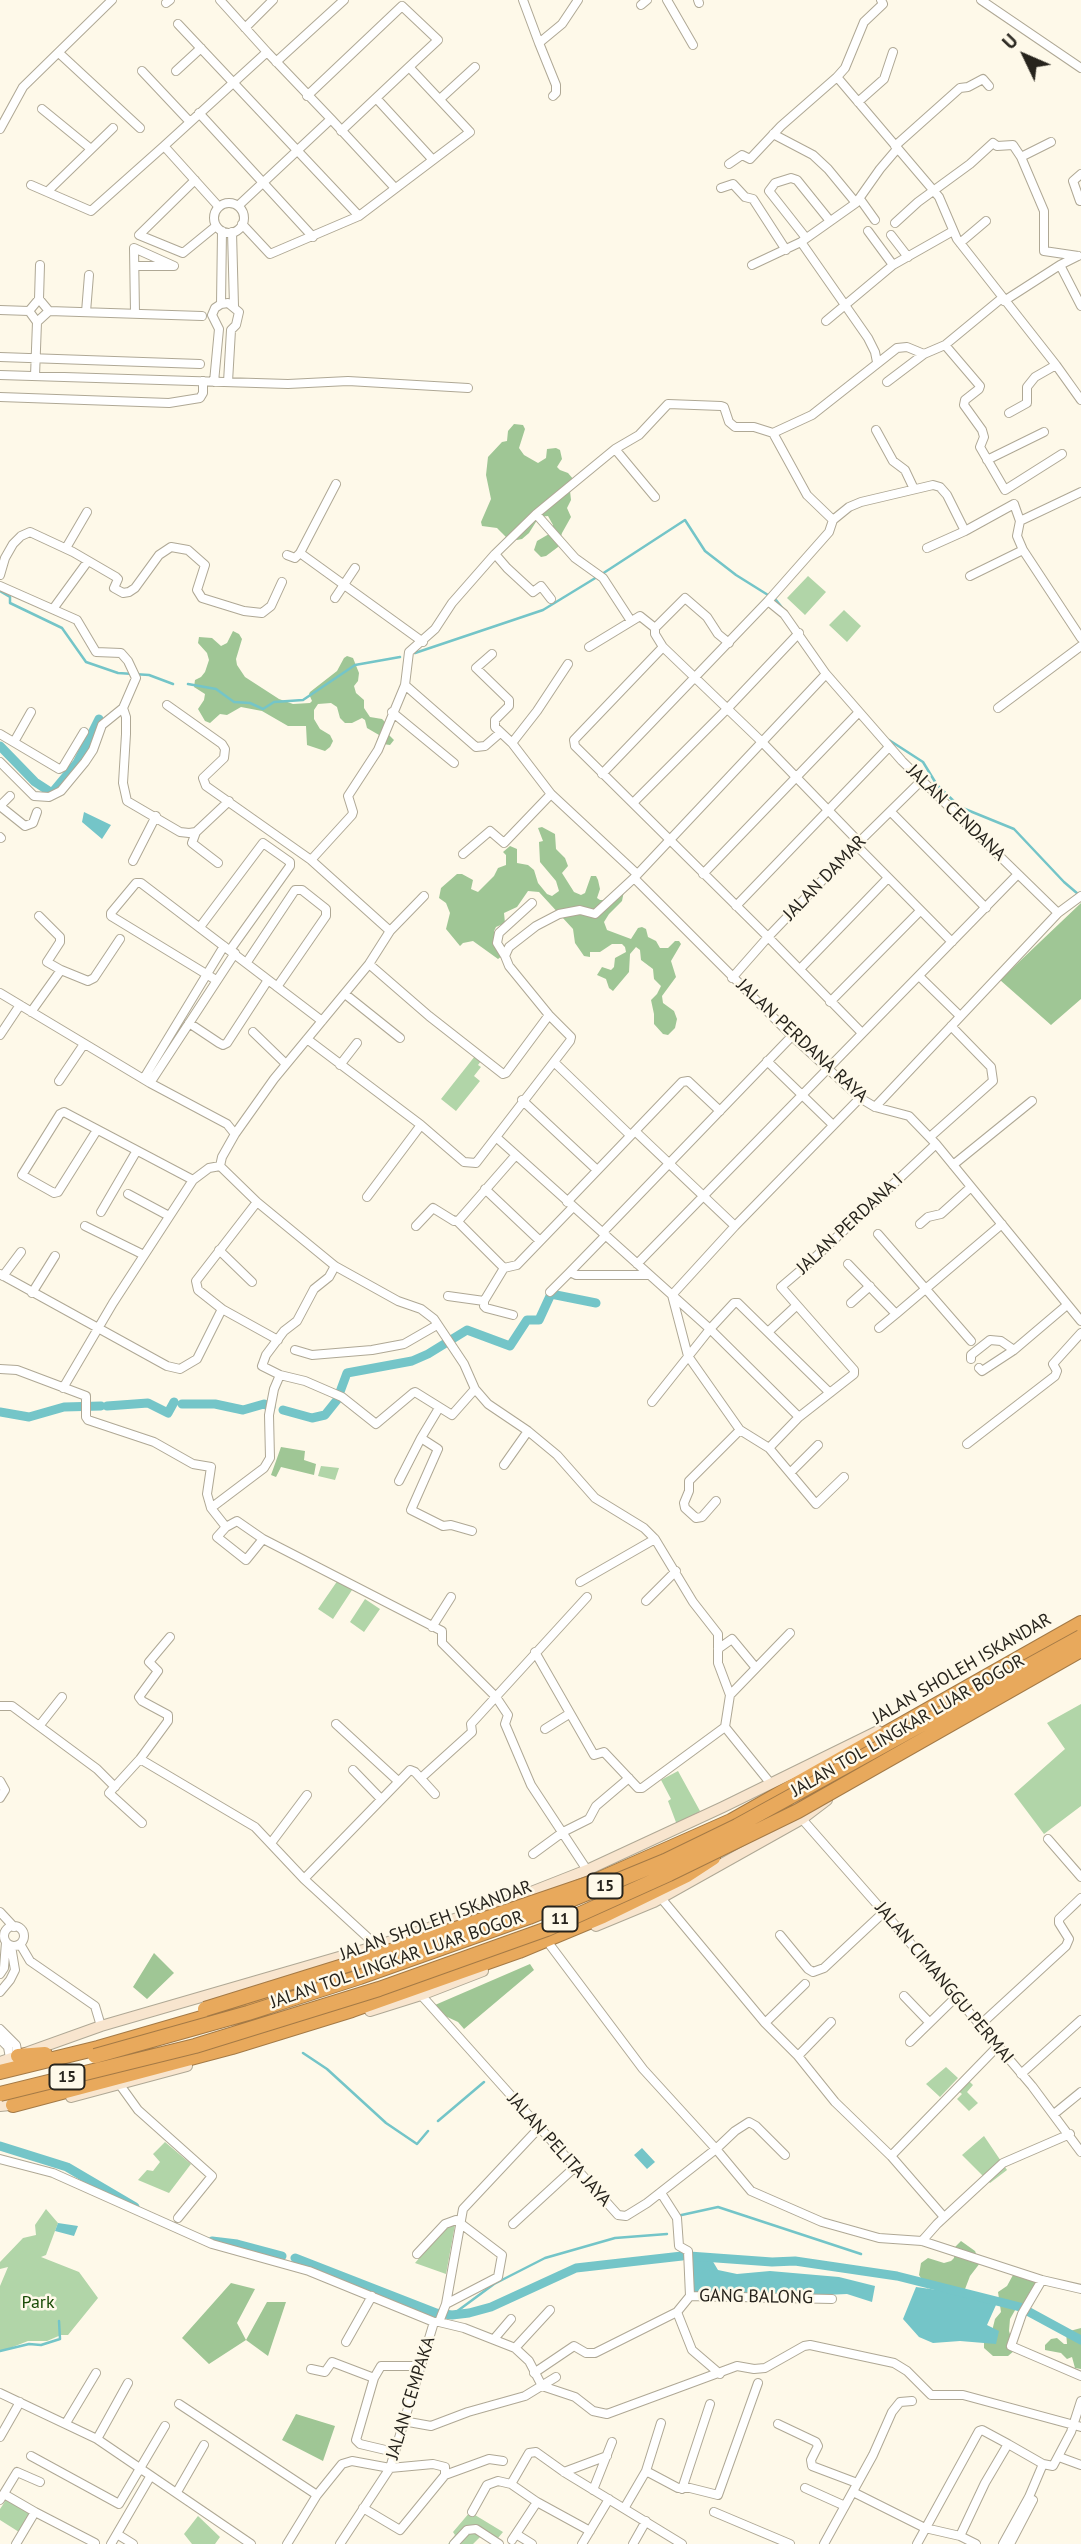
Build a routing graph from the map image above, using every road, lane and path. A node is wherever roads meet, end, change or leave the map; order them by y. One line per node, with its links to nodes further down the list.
1 (95, 0): 12 (street)
2 (112, 0): 12 (street)
3 (220, 0): 14 (street)
4 (273, 0): 14 (street)
5 (344, 0): 21 (street)
6 (523, 0): 15 (street)
7 (578, 0): 15 (street)
8 (667, 0): 16 (street)
9 (981, 0): 24 (street)
10 (883, 1): 27 (street)
11 (399, 3): 23 (street); 30 (street)
12 (103, 9): 18 (street)
13 (178, 24): 17 (street)
14 (245, 28): 19 (street)
15 (539, 43): 31 (street)
16 (693, 45)
17 (201, 48): 26 (street); 28 (street)
18 (59, 52): 40 (street); 41 (street)
19 (267, 52): 21 (street); 28 (street)
20 (893, 52): 34 (street)
21 (276, 62): 30 (street)
22 (475, 66): 33 (street)
23 (409, 67): 32 (street); 33 (street)
24 (1081, 68)
25 (142, 71): 38 (street)
26 (176, 71)
27 (836, 77): 34 (street); 43 (street)
28 (233, 83): 36 (street); 48 (street)
29 (989, 86): 46 (street)
30 (307, 96): 37 (street)
31 (553, 96)
32 (376, 98): 42 (street); 50 (street)
33 (440, 100): 50 (street)
34 (858, 102): 46 (street)
35 (42, 109): 47 (street)
36 (199, 113): 38 (street); 54 (street)
37 (331, 119): 42 (street); 48 (street)
38 (190, 122): 45 (street)
39 (113, 128): 47 (street)
40 (140, 128)
41 (0, 129)
42 (341, 131): 56 (street)
43 (773, 134): 51 (street); 60 (street)
44 (1051, 142): 49 (street)
45 (164, 146): 53 (street); 59 (street)
46 (896, 148): 58 (street); 60 (street)
47 (91, 149): 59 (street)
48 (298, 150): 54 (street); 64 (street)
49 (1021, 157): 58 (street); 78 (street)
50 (433, 160): 56 (street)
51 (729, 164)
52 (1081, 174): 61 (street)
53 (195, 180): 63 (street); 70 (street)
54 (262, 183): 62 (street); 74 (street)
55 (31, 185): 59 (street)
56 (395, 188): 64 (street)
57 (721, 188): 77 (street)
58 (935, 191): 68 (street); 72 (street)
59 (47, 192)
60 (858, 201): 65 (street); 66 (street)
61 (1080, 201)
62 (238, 206): 63 (street); 69 (street)
63 (219, 207): 70 (street)
64 (359, 216): 74 (street)
65 (875, 220)
66 (830, 221): 75 (street); 75 (street)
67 (986, 221): 76 (street)
68 (895, 223)
69 (242, 224): 70 (street); 74 (street)
70 (223, 230): 88 (street); 90 (street)
71 (868, 231): 82 (street)
72 (953, 231): 76 (street); 79 (street)
73 (891, 235): 79 (street)
74 (313, 237)
75 (804, 240): 77 (street); 89 (street)
76 (960, 243): 87 (street)
77 (786, 250): 81 (street)
78 (1080, 255): 83 (street)
79 (908, 257): 82 (street)
80 (40, 265): 86 (street)
81 (752, 265)
82 (893, 265): 89 (street)
83 (1060, 265): 87 (street); 91 (street)
84 (135, 266): 84 (street); 96 (street)
85 (89, 275): 95 (street)
86 (39, 299): 93 (street); 94 (street)
87 (1003, 300): 102 (street); 108 (street)
88 (221, 304): 90 (street); 100 (street)
89 (846, 304): 98 (street); 106 (street)
90 (234, 306): 101 (street)
91 (1081, 306)
92 (0, 310): 93 (street)
93 (29, 311): 99 (street)
94 (49, 311): 95 (street); 99 (street)
95 (86, 312): 96 (street)
96 (135, 313): 97 (street)
97 (202, 316)
98 (827, 321)
99 (37, 322): 105 (street)
100 (219, 329): 101 (street); 112 (street)
101 (231, 330): 113 (street)
102 (945, 345): 103 (street); 124 (street)
103 (924, 354): 106 (street); 114 (street)
104 (0, 357): 105 (street)
105 (35, 358): 107 (street); 110 (street)
106 (877, 362): 121 (street)
107 (200, 364)
108 (1056, 365): 116 (street); 118 (street)
109 (0, 375): 110 (street)
110 (34, 376): 111 (street)
111 (203, 381): 112 (street); 117 (street)
112 (214, 382): 113 (street)
113 (228, 382): 115 (street)
114 (887, 382)
115 (468, 388)
116 (1080, 395)
117 (0, 397)
118 (1009, 413)
119 (876, 430): 126 (street)
120 (1044, 432): 124 (street)
121 (773, 433): 122 (street); 133 (street)
122 (615, 449): 129 (street); 132 (street)
123 (1062, 454): 127 (street)
124 (987, 460): 127 (street)
125 (336, 484): 139 (street)
126 (914, 489): 133 (street); 135 (street)
127 (1005, 490): 130 (street)
128 (1081, 492): 134 (street)
129 (655, 496)
130 (1014, 504): 134 (street); 135 (street)
131 (87, 512): 136 (street)
132 (536, 514): 140 (street); 153 (street)
133 (833, 520): 149 (street)
134 (1020, 521): 138 (street)
135 (965, 531): 137 (street)
136 (66, 548): 142 (street); 144 (street)
137 (927, 548)
138 (1023, 550): 145 (street); 156 (street)
139 (300, 553): 141 (street); 147 (street)
140 (495, 554): 151 (street); 157 (street)
141 (287, 555)
142 (88, 561): 146 (street); 152 (street)
143 (355, 568): 147 (street)
144 (0, 575)
145 (970, 576)
146 (282, 582)
147 (345, 585): 150 (street); 157 (street)
148 (0, 586): 152 (street)
149 (772, 597): 155 (street, JALAN CENDANA); 158 (street)
150 (335, 598)
151 (551, 599)
152 (53, 609): 168 (street)
153 (631, 621): 154 (street); 161 (street)
154 (656, 628): 158 (street); 160 (street)
155 (799, 633): 164 (street, JALAN CENDANA); 170 (street)
156 (1081, 638)
157 (423, 642): 166 (street)
158 (729, 643): 165 (street)
159 (1081, 646): 169 (street)
160 (663, 647): 165 (street); 183 (street)
161 (589, 648)
162 (492, 654): 175 (street)
163 (568, 664): 179 (street)
164 (826, 674): 173 (street, JALAN CENDANA); 178 (street)
165 (696, 679): 170 (street); 183 (street)
166 (405, 685): 172 (street); 175 (street)
167 (167, 705): 188 (street)
168 (123, 708): 181 (street); 194 (street)
169 (998, 708)
170 (727, 709): 178 (street); 189 (street)
171 (31, 712): 177 (street)
172 (393, 712): 182 (street); 199 (street)
173 (859, 712): 180 (street, JALAN CENDANA); 184 (street)
174 (84, 732): 177 (street)
175 (500, 733): 179 (street, JALAN PERDANA RAYA)
176 (0, 734): 177 (street)
177 (14, 742)
178 (762, 742): 184 (street); 196 (street)
179 (512, 743): 186 (street, JALAN PERDANA RAYA)
180 (889, 747): 185 (street, JALAN CENDANA); 191 (street)
181 (0, 762)
182 (454, 763)
183 (602, 774): 189 (street)
184 (797, 777): 191 (street); 202 (street)
185 (921, 781): 193 (street, JALAN DAMAR); 203 (street, JALAN CENDANA)
186 (551, 794): 198 (street); 204 (street, JALAN PERDANA RAYA)
187 (10, 796): 190 (street)
188 (229, 801): 195 (street); 199 (street)
189 (633, 803): 196 (street)
190 (0, 806): 192 (street)
191 (828, 809): 197 (street); 210 (street)
192 (37, 812)
193 (891, 812): 197 (street, JALAN DAMAR); 211 (street)
194 (156, 816): 195 (street); 200 (street)
195 (196, 831): 201 (street)
196 (669, 840): 202 (street); 204 (street)
197 (857, 844): 205 (street); 218 (street, JALAN DAMAR)
198 (463, 854)
199 (311, 860): 217 (street)
200 (133, 861)
201 (218, 863)
202 (703, 874): 210 (street)
203 (1018, 874): 211 (street); 214 (street, JALAN CENDANA)
204 (635, 876): 222 (street); 229 (street, JALAN PERDANA RAYA)
205 (887, 879): 213 (street); 225 (street)
206 (269, 896): 212 (street); 216 (street); 221 (street)
207 (424, 896): 217 (street)
208 (1078, 898): 214 (street)
209 (532, 903): 222 (street)
210 (736, 906): 218 (street)
211 (986, 908): 220 (street)
212 (282, 909): 223 (street); 232 (street)
213 (920, 911): 220 (street); 235 (street)
214 (1058, 913): 239 (street)
215 (38, 916): 226 (street)
216 (200, 927): 221 (street); 227 (street)
217 (390, 932): 224 (street)
218 (768, 937): 225 (street); 229 (street, JALAN DAMAR)
219 (120, 939): 226 (street)
220 (952, 942): 228 (street)
221 (230, 950): 223 (street); 227 (street); 231 (street)
222 (505, 956): 238 (street)
223 (247, 962): 230 (street)
224 (369, 964): 234 (street); 238 (street)
225 (800, 969): 235 (street)
226 (61, 970): 237 (street)
227 (208, 974): 231 (street); 243 (street)
228 (919, 976): 239 (street); 245 (street)
229 (732, 978): 247 (street, JALAN PERDANA RAYA)
230 (268, 980): 232 (street); 241 (street)
231 (216, 981): 241 (street)
232 (277, 987): 240 (street)
233 (0, 993): 236 (street)
234 (345, 994): 240 (street); 248 (street)
235 (830, 1002): 245 (street)
236 (20, 1005): 237 (street); 246 (street)
237 (31, 1012): 251 (street)
238 (549, 1015): 253 (street)
239 (960, 1016): 242 (street)
240 (322, 1021): 249 (street)
241 (189, 1023): 243 (street)
242 (951, 1026): 263 (street); 271 (street)
243 (178, 1032): 258 (street)
244 (253, 1032): 254 (street)
245 (862, 1034): 256 (street)
246 (0, 1035)
247 (792, 1036): 252 (street); 256 (street, JALAN PERDANA RAYA)
248 (400, 1038)
249 (307, 1039): 254 (street); 255 (street)
250 (357, 1043): 255 (street)
251 (84, 1044): 257 (street); 258 (street)
252 (767, 1061): 259 (street); 264 (street)
253 (554, 1062): 261 (street); 268 (street)
254 (286, 1064): 269 (street)
255 (340, 1065): 266 (street)
256 (827, 1068): 259 (street); 260 (street, JALAN PERDANA RAYA)
257 (59, 1081)
258 (147, 1081): 269 (street)
259 (802, 1094): 265 (street); 282 (street)
260 (860, 1098): 263 (street, JALAN PERDANA RAYA); 265 (street)
261 (522, 1100): 270 (street); 277 (street)
262 (1032, 1101): 276 (street)
263 (875, 1107): 271 (street, JALAN PERDANA RAYA)
264 (720, 1111): 268 (street); 274 (street)
265 (832, 1124): 293 (street)
266 (421, 1125): 270 (street); 283 (street)
267 (97, 1130): 267 (street); 272 (street)
268 (633, 1133): 274 (street); 277 (street)
269 (235, 1134): 275 (street)
270 (496, 1137): 273 (street)
271 (933, 1140): 276 (street, JALAN PERDANA RAYA); 318 (street, JALAN PERDANA I)
272 (136, 1152): 278 (street); 286 (street)
273 (515, 1156): 280 (street); 285 (street)
274 (668, 1162): 282 (street); 294 (street)
275 (220, 1166): 278 (street); 284 (street)
276 (953, 1166): 279 (street, JALAN PERDANA RAYA)
277 (597, 1170): 285 (street)
278 (193, 1180): 287 (street)
279 (971, 1187): 289 (street); 290 (street, JALAN PERDANA RAYA)
280 (485, 1189): 288 (street); 296 (street)
281 (128, 1194): 287 (street)
282 (703, 1195): 293 (street); 301 (street)
283 (368, 1197)
284 (257, 1202): 297 (street); 303 (street)
285 (570, 1204): 294 (street); 296 (street)
286 (101, 1212)
287 (169, 1216): 299 (street)
288 (457, 1222): 292 (street); 304 (street)
289 (920, 1224)
290 (1002, 1224): 310 (street); 317 (street, JALAN PERDANA RAYA)
291 (85, 1226): 299 (street)
292 (416, 1226)
293 (734, 1226): 313 (street)
294 (604, 1234): 301 (street); 305 (street)
295 (878, 1234): 310 (street)
296 (540, 1241): 304 (street)
297 (219, 1250): 308 (street); 319 (street)
298 (21, 1252): 306 (street)
299 (144, 1255): 326 (street)
300 (55, 1256): 312 (street)
301 (637, 1264): 307 (street)
302 (848, 1264): 309 (street)
303 (335, 1266): 323 (street); 329 (street)
304 (504, 1268): 315 (street)
305 (570, 1272): 307 (street); 311 (street)
306 (2, 1275): 312 (street)
307 (649, 1275): 313 (street)
308 (252, 1282)
309 (870, 1286): 316 (street); 320 (street)
310 (926, 1288): 320 (street); 330 (street)
311 (551, 1292)
312 (32, 1293): 326 (street)
313 (672, 1295): 325 (street); 333 (street)
314 (448, 1296): 315 (street)
315 (484, 1301): 321 (street)
316 (851, 1303)
317 (1067, 1305): 322 (street, JALAN PERDANA RAYA); 332 (street)
318 (796, 1306): 327 (street); 340 (street)
319 (222, 1309): 326 (street); 329 (street)
320 (896, 1314): 324 (street)
321 (513, 1315)
322 (1081, 1321)
323 (437, 1325): 331 (street); 339 (street)
324 (879, 1328)
325 (710, 1329): 327 (street); 333 (street); 343 (street)
326 (99, 1330): 338 (street)
327 (768, 1332): 340 (street)
328 (1081, 1334): 348 (street)
329 (278, 1340): 337 (street)
330 (971, 1341)
331 (295, 1350)
332 (1014, 1350): 334 (street); 335 (street)
333 (688, 1356): 341 (street); 344 (street)
334 (971, 1359)
335 (979, 1368)
336 (0, 1369): 338 (street)
337 (280, 1375): 342 (street); 355 (street)
338 (63, 1388): 355 (street)
339 (475, 1389): 342 (street); 345 (street)
340 (830, 1394): 343 (street)
341 (652, 1402)
342 (439, 1408): 346 (street)
343 (799, 1417): 349 (street)
344 (740, 1430): 349 (street); 354 (street)
345 (528, 1431): 350 (street); 359 (street)
346 (421, 1438): 353 (street); 357 (street)
347 (818, 1444): 351 (street)
348 (967, 1444)
349 (769, 1448): 351 (street)
350 (504, 1465)
351 (790, 1473): 352 (street)
352 (844, 1477)
353 (399, 1481)
354 (716, 1502)
355 (211, 1508): 356 (street)
356 (226, 1527): 358 (street); 358 (street)
357 (472, 1531)
358 (263, 1539): 366 (street)
359 (655, 1539): 360 (street); 361 (street)
360 (676, 1572): 364 (street); 371 (street)
361 (580, 1582)
362 (451, 1597): 366 (street)
363 (587, 1597): 372 (street)
364 (646, 1601)
365 (1081, 1623): 374 (highway, JALAN SHOLEH ISKANDAR / 11)
366 (432, 1627): 377 (street)
367 (790, 1633): 373 (street)
368 (170, 1637): 384 (street)
369 (1081, 1637): 400 (highway, JALAN TOL LINGKAR LUAR BOGOR / 15, bridge)
370 (1081, 1648): 385 (highway, 11); 400 (highway, JALAN TOL LINGKAR LUAR BOGOR / 15, bridge)
371 (718, 1649): 373 (street); 375 (street)
372 (535, 1652): 377 (street); 379 (street)
373 (756, 1668): 375 (street)
374 (965, 1687): 391 (street); 429 (highway, JALAN SHOLEH ISKANDAR / 11)
375 (730, 1695): 382 (street)
376 (62, 1697): 381 (street)
377 (496, 1697): 387 (street); 399 (street)
378 (0, 1706): 381 (street)
379 (569, 1714): 383 (street); 388 (street)
380 (336, 1724): 389 (street)
381 (40, 1725): 392 (street)
382 (725, 1727): 388 (street); 391 (street)
383 (545, 1728)
384 (140, 1759): 392 (street); 402 (street)
385 (872, 1768): 397 (street); 433 (highway, 11)
386 (353, 1770): 396 (street)
387 (421, 1778): 389 (street); 393 (street)
388 (629, 1778): 399 (street)
389 (398, 1781): 396 (street)
390 (0, 1782): 395 (street)
391 (771, 1784): 404 (street)
392 (115, 1787): 398 (street)
393 (435, 1794)
394 (307, 1795): 402 (street)
395 (0, 1798)
396 (381, 1799): 406 (street)
397 (802, 1819): 407 (street); 410 (street, JALAN CIMANGGU PERMAI)
398 (142, 1823)
399 (563, 1832): 403 (street); 404 (street)
400 (740, 1832): 436 (highway, bridge); 439 (highway, JALAN TOL LINGKAR LUAR BOGOR / 15, bridge); 442 (highway, JALAN TOL LINGKAR LUAR BOGOR / 15, bridge); 442 (highway, bridge)
401 (1048, 1839): 405 (street)
402 (271, 1843): 406 (street)
403 (533, 1854)
404 (587, 1870): 416 (street)
405 (1081, 1877)
406 (304, 1878): 416 (street)
407 (662, 1898): 415 (street); 426 (street)
408 (1081, 1898): 427 (street)
409 (0, 1912): 411 (street)
410 (884, 1912): 413 (street); 422 (street, JALAN CIMANGGU PERMAI)
411 (14, 1927): 412 (street); 414 (street)
412 (2, 1931): 414 (street)
413 (780, 1935)
414 (13, 1944): 417 (street); 419 (street); 428 (street)
415 (551, 1945): 420 (street); 446 (street)
416 (377, 1946): 428 (street)
417 (0, 1974)
418 (805, 1984): 426 (street)
419 (0, 1992)
420 (422, 1995): 440 (street); 444 (street, JALAN PELITA JAYA)
421 (904, 1996): 425 (street)
422 (956, 1998): 425 (street); 427 (street, JALAN CIMANGGU PERMAI)
423 (1081, 2020): 438 (street)
424 (831, 2022): 435 (street)
425 (929, 2022): 432 (street)
426 (765, 2023): 435 (street)
427 (980, 2025): 434 (street, JALAN CIMANGGU PERMAI)
428 (101, 2026): 436 (street)
429 (172, 2026): 433 (highway); 436 (highway, JALAN SHOLEH ISKANDAR / 11)
430 (0, 2029): 436 (street)
431 (0, 2039): 436 (street)
432 (910, 2042)
433 (177, 2045): 442 (highway, 11)
434 (998, 2046): 438 (street, JALAN CIMANGGU PERMAI); 449 (street)
435 (798, 2056): 449 (street)
436 (11, 2060): 437 (highway, JALAN SHOLEH ISKANDAR / 11)
437 (0, 2072)
438 (1021, 2074): 443 (street, JALAN CIMANGGU PERMAI)
439 (0, 2081)
440 (120, 2085): 442 (street); 454 (street)
441 (1081, 2092): 443 (street)
442 (3, 2101)
443 (1054, 2113): 445 (street, JALAN CIMANGGU PERMAI)
444 (539, 2128): 451 (street, JALAN PELITA JAYA); 455 (street)
445 (1070, 2134): 447 (street, JALAN CIMANGGU PERMAI); 453 (street)
446 (716, 2149): 448 (street, JALAN PELITA JAYA); 452 (street, JALAN PELITA JAYA); 457 (street)
447 (1081, 2152)
448 (785, 2155)
449 (891, 2156): 453 (street)
450 (0, 2159): 462 (street)
451 (574, 2168): 452 (street, JALAN PELITA JAYA); 456 (street)
452 (661, 2193): 461 (street)
453 (944, 2217): 457 (street)
454 (178, 2218)
455 (460, 2222): 458 (street); 466 (street, JALAN CEMPAKA); 466 (street)
456 (513, 2224)
457 (922, 2241): 459 (street)
458 (417, 2254)
459 (1042, 2280): 460 (street); 476 (street)
460 (1081, 2289)
461 (690, 2295): 463 (street, GANG BALONG); 465 (street, GANG BALONG)
462 (372, 2296): 466 (street); 469 (street)
463 (832, 2300)
464 (550, 2310): 470 (street)
465 (677, 2312): 474 (street, GANG BALONG); 475 (street)
466 (441, 2314): 468 (street); 471 (street, JALAN CEMPAKA)
467 (511, 2319): 468 (street)
468 (494, 2339): 470 (street)
469 (346, 2342)
470 (515, 2348): 474 (street)
471 (421, 2366): 478 (street); 488 (street, JALAN CEMPAKA)
472 (311, 2369): 478 (street)
473 (96, 2373): 489 (street)
474 (534, 2373): 481 (street)
475 (720, 2374): 481 (street); 492 (street)
476 (1081, 2376)
477 (556, 2377): 481 (street)
478 (374, 2378): 499 (street)
479 (128, 2383): 495 (street)
480 (758, 2383): 514 (street)
481 (542, 2386): 488 (street)
482 (0, 2393): 485 (street)
483 (912, 2401): 516 (street)
484 (1081, 2401): 492 (street)
485 (20, 2402): 489 (street); 494 (street)
486 (710, 2403): 514 (street)
487 (179, 2404): 519 (street)
488 (403, 2421): 499 (street, JALAN CEMPAKA)
489 (66, 2423): 495 (street)
490 (661, 2423): 508 (street)
491 (778, 2424): 516 (street)
492 (1077, 2425): 502 (street)
493 (165, 2426): 506 (street)
494 (0, 2437)
495 (97, 2439): 506 (street)
496 (612, 2442): 501 (street)
497 (1008, 2444): 504 (street); 530 (street); 533 (street)
498 (204, 2445): 518 (street)
499 (394, 2452): 507 (street, JALAN CEMPAKA)
500 (31, 2456): 506 (street)
501 (607, 2456): 509 (street); 517 (street)
502 (1059, 2457): 504 (street); 505 (street)
503 (503, 2461): 510 (street)
504 (1046, 2465): 551 (street); 552 (street)
505 (1081, 2465)
506 (140, 2468): 511 (street)
507 (390, 2468): 510 (street); 519 (street); 525 (street, JALAN CEMPAKA)
508 (646, 2471): 514 (street); 524 (street)
509 (564, 2472): 513 (street); 517 (street)
510 (445, 2475): 525 (street)
511 (150, 2477): 518 (street); 532 (street)
512 (40, 2482): 520 (street)
513 (511, 2484): 522 (street); 527 (street)
514 (682, 2488)
515 (805, 2488): 523 (street)
516 (855, 2488): 523 (street); 530 (street)
517 (593, 2490): 521 (street)
518 (177, 2492): 538 (street)
519 (317, 2495): 539 (street)
520 (2, 2497): 526 (street)
521 (609, 2499): 524 (street); 531 (street)
522 (537, 2502): 531 (street); 543 (street)
523 (845, 2506): 548 (street)
524 (625, 2507): 529 (street)
525 (363, 2508): 540 (street, JALAN CEMPAKA)
526 (35, 2512): 534 (street); 535 (street)
527 (472, 2512)
528 (714, 2512): 547 (street)
529 (646, 2522): 545 (street); 546 (street)
530 (925, 2528): 533 (street); 549 (street)
531 (590, 2531): 544 (street)
532 (117, 2535): 536 (street); 537 (street)
533 (960, 2536): 550 (street)
534 (95, 2543)
535 (16, 2544)
536 (111, 2544)
537 (133, 2544)
538 (251, 2544)
539 (287, 2544)
540 (340, 2544)
541 (454, 2544): 542 (street)
542 (499, 2544)
543 (532, 2544)
544 (582, 2544)
545 (633, 2544)
546 (682, 2544)
547 (790, 2544)
548 (824, 2544)
549 (917, 2544)
550 (976, 2544)
551 (1003, 2544)
552 (1010, 2544)

